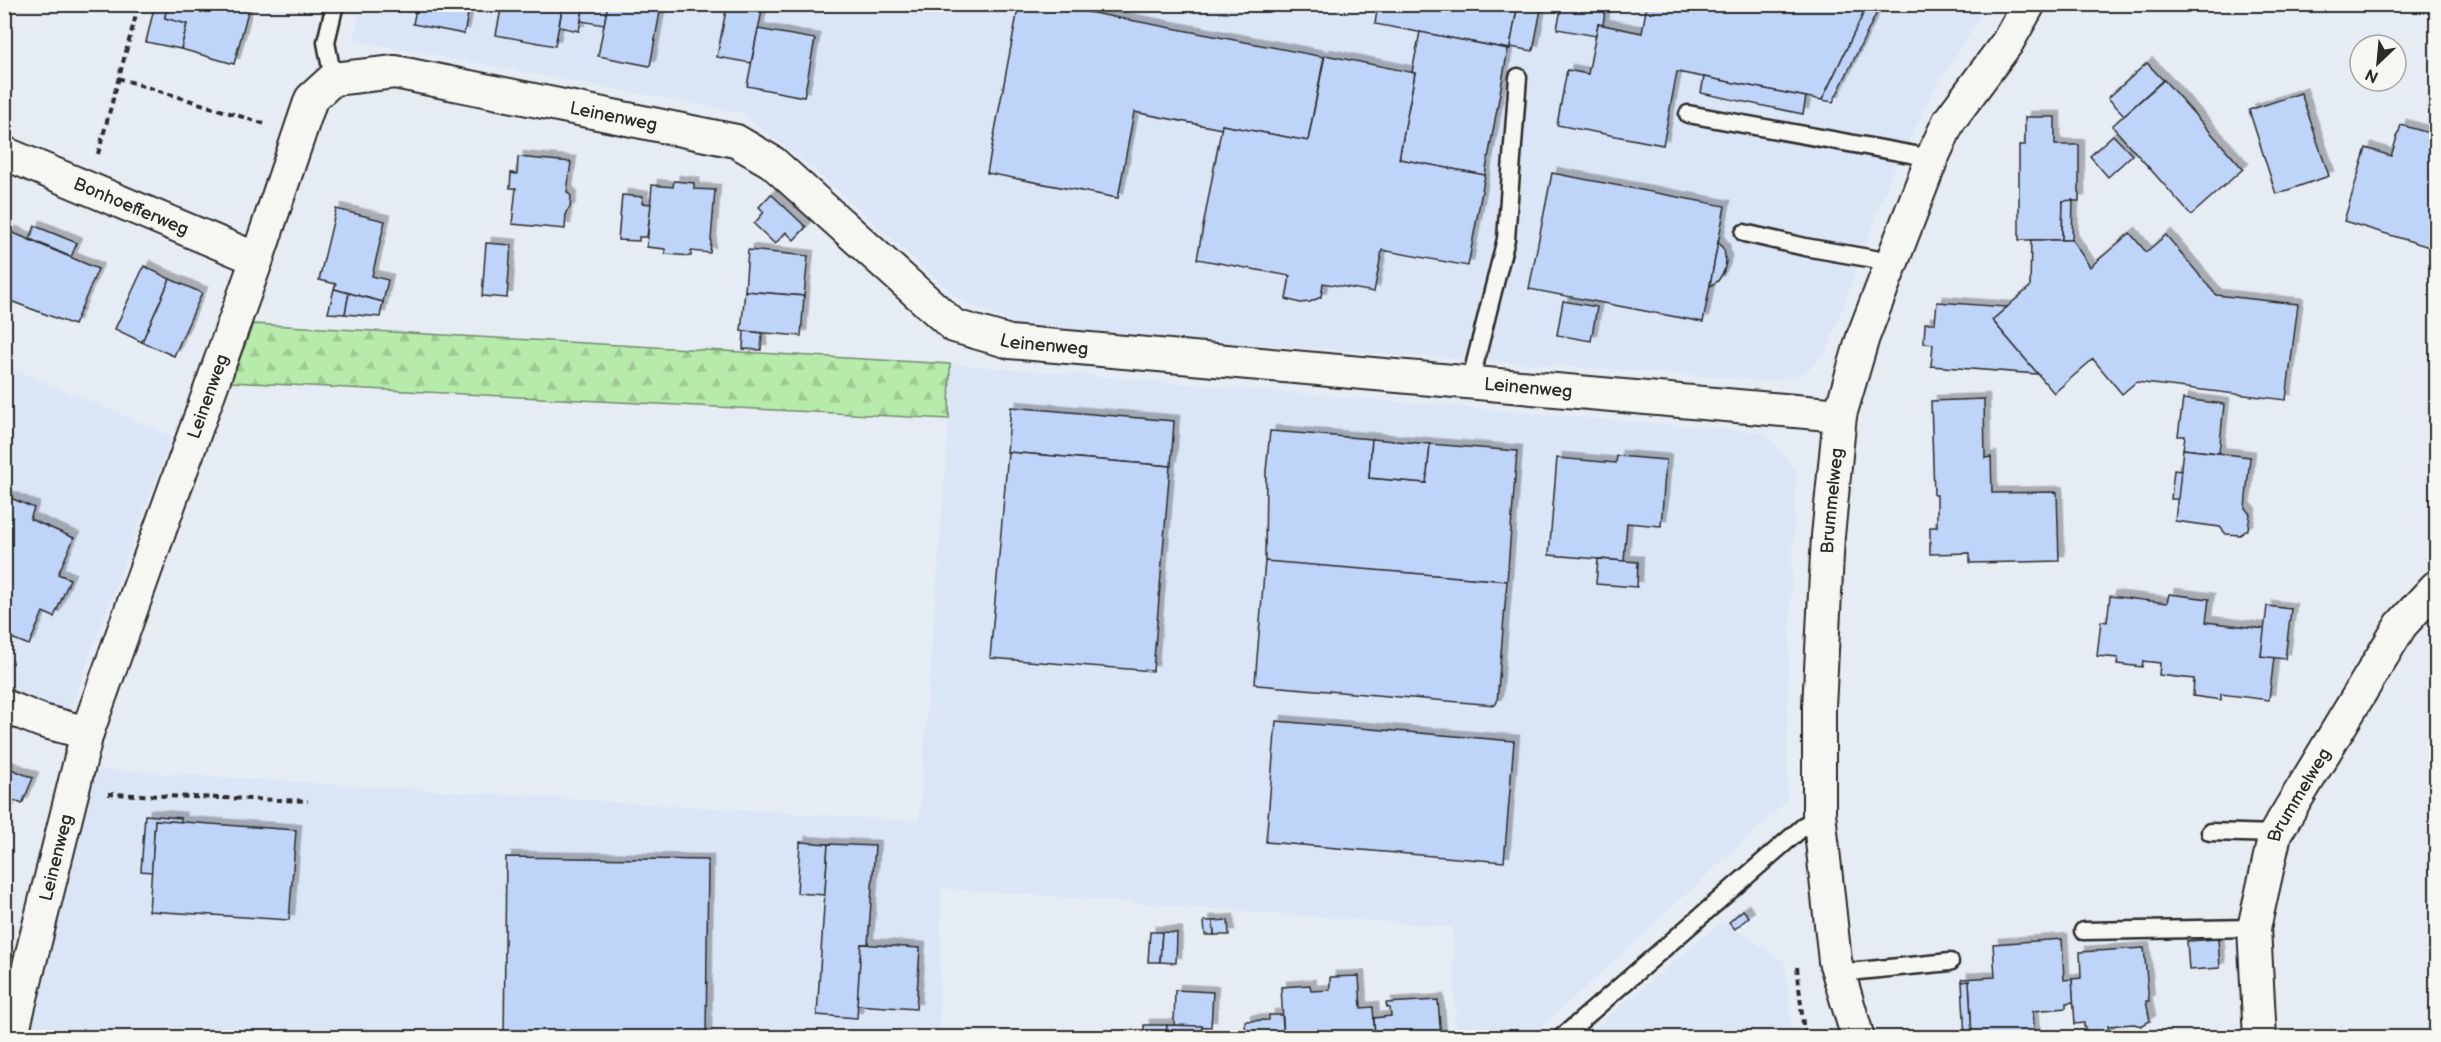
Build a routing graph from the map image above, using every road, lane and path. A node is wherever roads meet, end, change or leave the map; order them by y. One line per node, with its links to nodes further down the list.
1 (139, 4): 5 (path)
2 (335, 4): 6 (lane)
3 (2029, 4): 10 (street, Brummelweg)
4 (1518, 77): 15 (lane)
5 (118, 78): 8 (path); 11 (path)
6 (333, 79): 8 (street, Leinenweg); 15 (street, Leinenweg)
7 (1688, 114): 10 (lane)
8 (300, 134): 13 (street, Leinenweg)
9 (4, 153): 11 (street, Bonhoefferweg)
10 (1932, 158): 14 (street, Brummelweg)
11 (89, 188): 13 (street, Bonhoefferweg)
12 (1744, 233): 14 (lane)
13 (257, 259): 19 (street, Leinenweg)
14 (1891, 262): 16 (street, Brummelweg)
15 (1470, 383): 16 (street, Leinenweg)
16 (1840, 416): 22 (street, Brummelweg)
17 (2436, 587): 24 (street, Brummelweg)
18 (4, 706): 19 (street)
19 (87, 733): 20 (street, Leinenweg)
20 (71, 793): 21 (path); 29 (street, Leinenweg)
21 (308, 801)
22 (1819, 813): 28 (street, Brummelweg); 30 (lane)
23 (2210, 832): 24 (lane)
24 (2275, 834): 25 (street, Brummelweg)
25 (2254, 928): 26 (lane); 32 (street, Brummelweg)
26 (2083, 931)
27 (1950, 962): 28 (lane)
28 (1838, 973): 31 (street, Brummelweg)
29 (11, 1038)
30 (1561, 1038)
31 (1858, 1038)
32 (2260, 1038)

